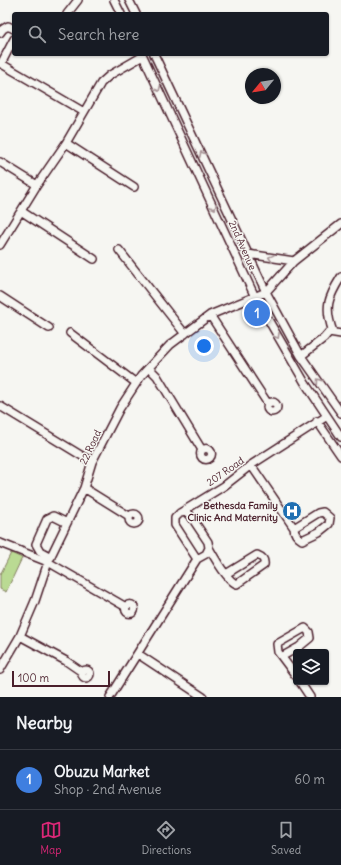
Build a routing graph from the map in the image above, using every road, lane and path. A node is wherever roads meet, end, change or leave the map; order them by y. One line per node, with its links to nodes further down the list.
1 (78, 0): 4 (street)
2 (114, 0): 5 (street)
3 (129, 0): 6 (street)
4 (69, 12)
5 (120, 12)
6 (135, 12)
7 (12, 28): 8 (street)
8 (0, 33)
9 (12, 43): 13 (street)
10 (140, 56): 14 (street)
11 (142, 56): 29 (street, 2nd Avenue, one-way to 29)
12 (155, 56): 23 (street, 2nd Avenue, one-way to 12)
13 (1, 64): 14 (street)
14 (84, 112): 15 (street)
15 (66, 143): 17 (street); 18 (street)
16 (0, 162): 17 (street)
17 (37, 185): 19 (street)
18 (134, 187)
19 (21, 211): 21 (street); 24 (street)
20 (341, 224): 25 (street)
21 (0, 245)
22 (119, 250): 34 (street)
23 (248, 254): 25 (street, one-way to 23); 27 (street, 2nd Avenue)
24 (94, 259)
25 (294, 261): 27 (street)
26 (341, 277): 32 (street)
27 (266, 292): 29 (street, 22 Road); 36 (street, 2nd Avenue)
28 (0, 296): 31 (street)
29 (255, 297): 30 (street, 22 Road); 42 (street, 2nd Avenue, one-way to 42)
30 (210, 315): 34 (street, 22 Road); 39 (street)
31 (49, 328)
32 (333, 332): 35 (street); 36 (street)
33 (70, 333): 38 (street)
34 (185, 334): 37 (street, 22 Road)
35 (341, 334)
36 (301, 356): 41 (street, 2nd Avenue, one-way to 36)
37 (149, 368): 38 (street, 22 Road); 45 (street)
38 (136, 383): 47 (street, 22 Road)
39 (268, 404)
40 (0, 406): 47 (street)
41 (341, 414)
42 (327, 416): 43 (street, 207 Road); 44 (street, 2nd Avenue)
43 (317, 422): 46 (street); 48 (street, 207 Road)
44 (341, 437)
45 (202, 450)
46 (341, 456)
47 (92, 462): 49 (street, 22 Road)
48 (251, 465): 50 (street, 207 Road); 53 (street)
49 (84, 488): 51 (street); 52 (street, 22 Road)
50 (180, 513): 55 (street); 57 (street)
51 (129, 516)
52 (67, 523): 56 (street, 22 Road); 56 (street)
53 (294, 528): 53 (street)
54 (0, 543): 56 (street)
55 (209, 548): 57 (street); 58 (street)
56 (49, 559): 59 (street); 60 (street, 22 Road)
57 (197, 559): 61 (street)
58 (226, 574): 58 (street)
59 (126, 607)
60 (20, 636): 63 (street, 22 Road); 65 (street)
61 (138, 654): 67 (street); 68 (street)
62 (283, 656): 62 (street); 64 (street)
63 (0, 670)
64 (293, 671)
65 (82, 672)
66 (302, 685): 69 (street)
67 (110, 697)
68 (203, 697)
69 (310, 697)

